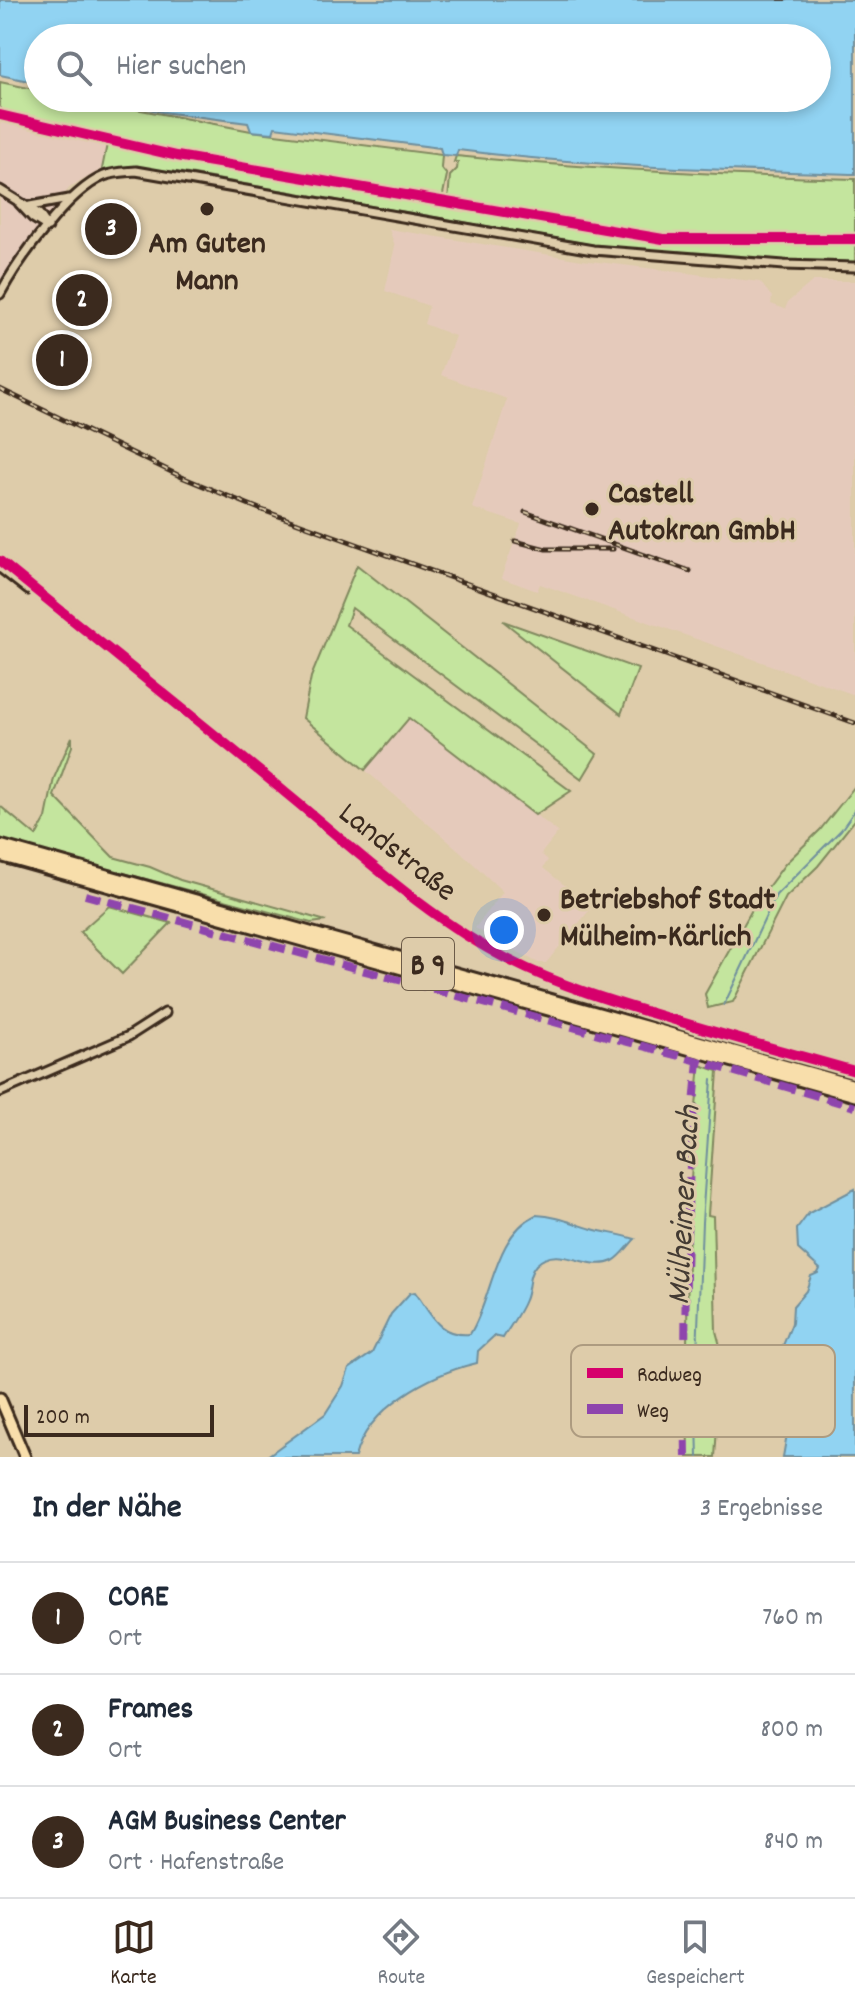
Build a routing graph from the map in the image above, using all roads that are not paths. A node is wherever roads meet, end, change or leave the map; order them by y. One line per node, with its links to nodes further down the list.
1 (0, 190): 3 (street)
2 (71, 199): 3 (street); 4 (street); 5 (street)
3 (22, 203): 4 (street)
4 (48, 227): 6 (street)
5 (855, 267)
6 (0, 294)
7 (0, 561): 9 (street)
8 (0, 568): 9 (street)
9 (53, 606): 13 (street, Landstraße)
10 (0, 846): 14 (highway, B 9)
11 (0, 855): 16 (highway, B 9)
12 (165, 1013): 15 (street)
13 (855, 1071)
14 (855, 1086)
15 (0, 1092)
16 (855, 1095)
17 (0, 1398): 18 (main road)
18 (25, 1457)

